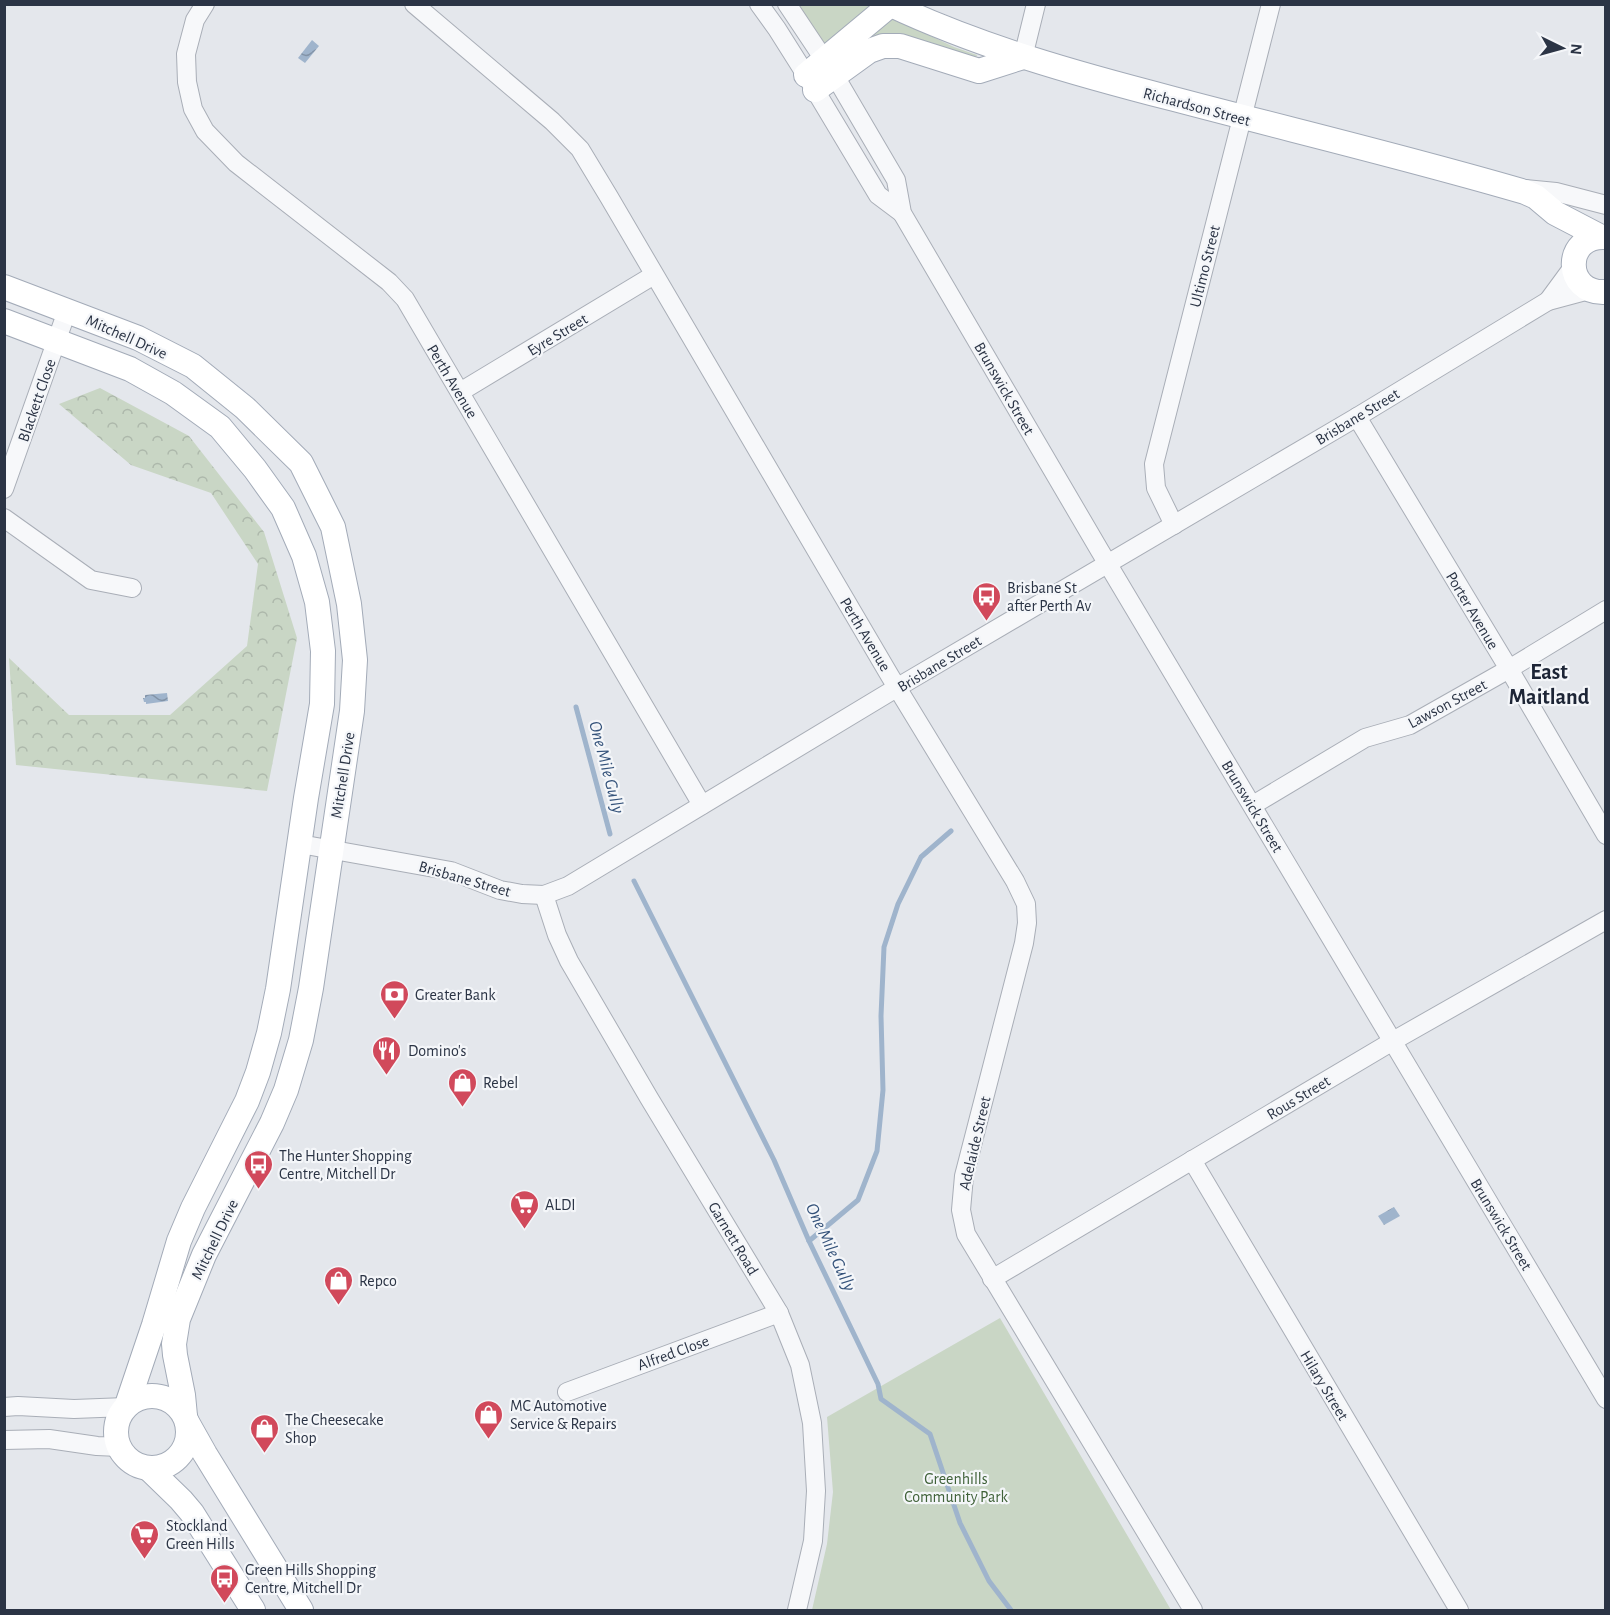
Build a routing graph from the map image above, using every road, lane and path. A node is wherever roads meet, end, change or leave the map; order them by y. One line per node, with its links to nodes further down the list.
1 (205, 4): 25 (street, Perth Avenue)
2 (414, 4): 18 (street, Perth Avenue)
3 (759, 4): 10 (street, Brunswick Street)
4 (787, 4): 9 (street, Brunswick Street)
5 (889, 4): 8 (main road, Richardson Street); 9 (main road)
6 (1036, 4): 8 (street)
7 (1271, 4): 11 (street, Ultimo Street)
8 (1023, 57): 9 (main road); 11 (main road, Richardson Street)
9 (830, 68): 10 (main road); 14 (street, Brunswick Street)
10 (810, 83): 14 (street, Brunswick Street)
11 (1242, 117): 12 (main road, Richardson Street); 29 (street, Ultimo Street)
12 (1511, 188): 13 (street, Richardson Street); 15 (main road, Richardson Street)
13 (1605, 205)
14 (902, 213): 30 (street, Brunswick Street)
15 (1556, 213): 16 (main road, Richardson Street); 17 (main road)
16 (1603, 237): 17 (main road)
17 (1574, 262): 20 (main road); 21 (street, Brisbane Street)
18 (654, 275): 25 (street, Eyre Street); 34 (street, Perth Avenue)
19 (4, 287): 22 (main road, Mitchell Drive)
20 (1600, 293): 21 (street, Brisbane Street)
21 (1548, 301): 26 (street, Brisbane Street)
22 (67, 311): 24 (street, Blackett Close); 39 (main road, Mitchell Drive)
23 (4, 321): 24 (main road, Mitchell Drive)
24 (56, 341): 27 (street, Blackett Close); 38 (main road, Mitchell Drive)
25 (460, 392): 35 (street, Perth Avenue)
26 (1357, 417): 29 (street, Brisbane Street); 33 (street, Porter Avenue)
27 (4, 489)
28 (4, 518): 31 (street)
29 (1174, 525): 30 (street, Brisbane Street)
30 (1108, 563): 34 (street, Brisbane Street); 36 (street, Brunswick Street)
31 (132, 588)
32 (1605, 610): 33 (street, Lawson Street)
33 (1509, 669): 36 (street, Lawson Street); 37 (street, Porter Avenue)
34 (898, 687): 35 (street, Brisbane Street); 44 (street, Adelaide Street)
35 (702, 805): 40 (street, Brisbane Street)
36 (1253, 805): 42 (street, Brunswick Street)
37 (1605, 835)
38 (300, 844): 39 (street, Brisbane Street); 48 (main road, Mitchell Drive)
39 (331, 850): 40 (street, Brisbane Street); 50 (main road, Mitchell Drive)
40 (544, 896): 45 (street, Garnett Road)
41 (1605, 920): 42 (street, Rous Street)
42 (1393, 1041): 43 (street, Rous Street); 47 (street, Brunswick Street)
43 (1192, 1160): 44 (street, Rous Street); 58 (street, Hilary Street)
44 (992, 1279): 57 (street, Adelaide Street)
45 (779, 1313): 46 (street, Alfred Close); 56 (street, Garnett Road)
46 (567, 1392)
47 (1605, 1399)
48 (126, 1406): 49 (street); 50 (main road); 52 (main road)
49 (4, 1407)
50 (186, 1419): 53 (main road); 55 (main road, Mitchell Drive)
51 (4, 1440): 52 (street)
52 (119, 1447): 53 (main road)
53 (148, 1468): 54 (main road)
54 (253, 1611)
55 (301, 1611)
56 (797, 1611)
57 (1193, 1611)
58 (1459, 1611)

